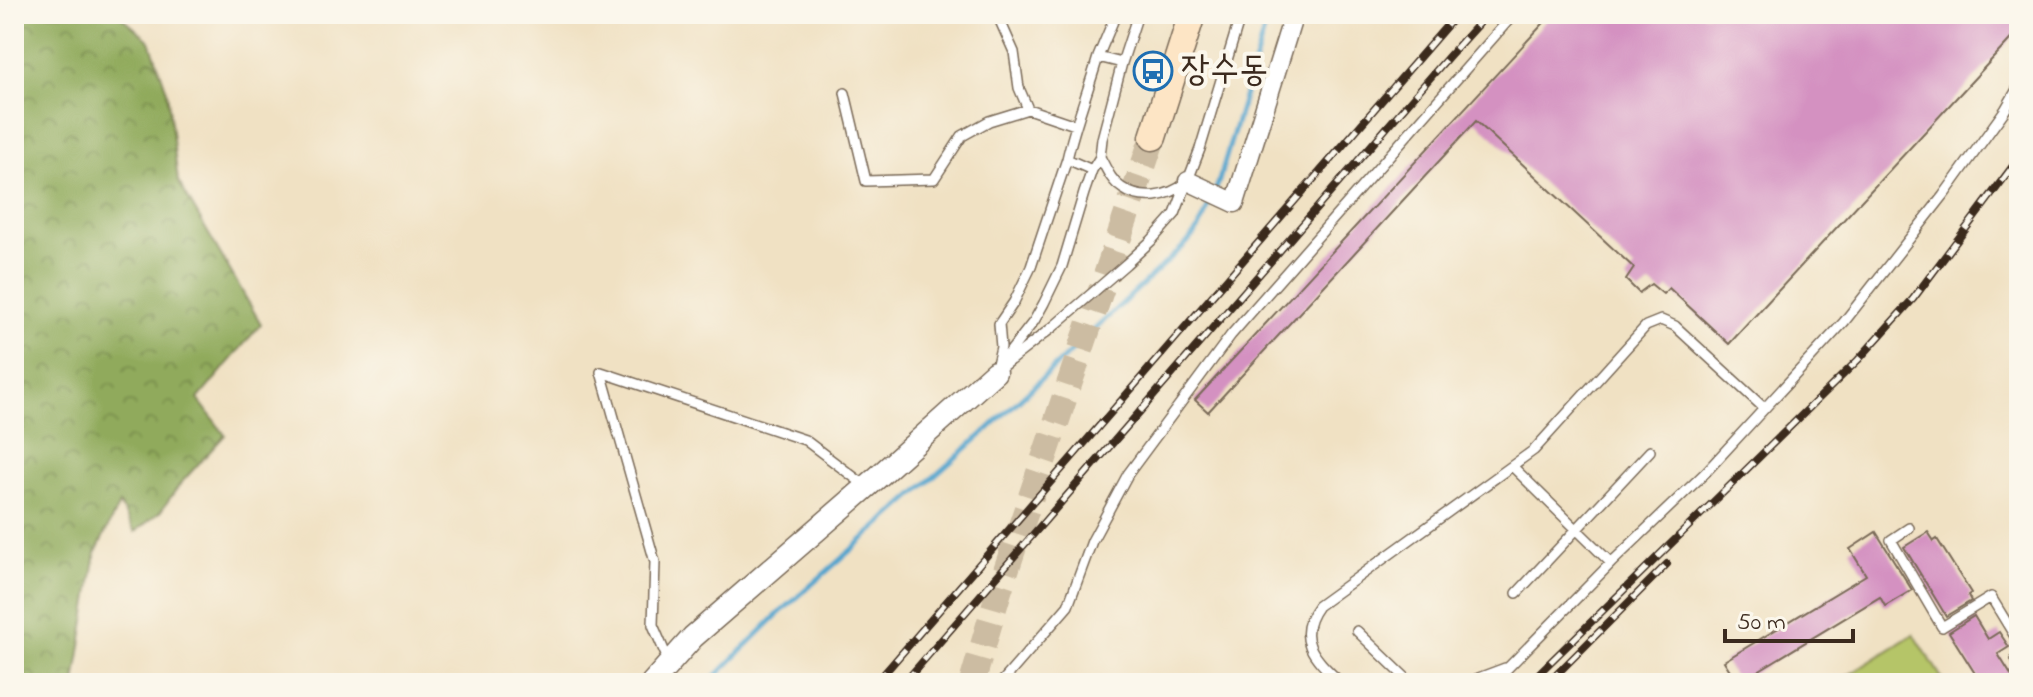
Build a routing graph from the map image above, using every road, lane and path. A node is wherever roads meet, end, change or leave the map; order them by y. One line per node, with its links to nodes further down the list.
1 (997, 14): 12 (lane)
2 (1116, 14): 8 (lane)
3 (1138, 14): 9 (lane)
4 (1192, 14): 14 (main road)
5 (1241, 14): 18 (lane)
6 (1294, 14): 18 (street)
7 (1514, 14): 35 (lane)
8 (1098, 57): 9 (lane); 13 (lane)
9 (1122, 63): 15 (lane)
10 (2019, 86): 20 (lane)
11 (845, 93): 12 (lane)
12 (1028, 109): 13 (lane)
13 (1075, 125): 16 (lane)
14 (1153, 137)
15 (1100, 157): 17 (lane); 18 (lane)
16 (1067, 159): 17 (lane); 19 (lane)
17 (1092, 170): 19 (lane)
18 (1193, 184): 19 (lane)
19 (995, 372): 23 (street)
20 (1764, 408): 22 (lane); 26 (lane)
21 (1650, 451): 25 (lane)
22 (1512, 466): 25 (lane); 36 (lane)
23 (867, 487): 31 (street); 31 (lane)
24 (1909, 528): 29 (lane)
25 (1575, 529): 26 (lane); 27 (lane)
26 (1611, 563): 33 (lane)
27 (1517, 593)
28 (1357, 631): 37 (lane)
29 (2019, 643)
30 (2019, 657): 32 (lane)
31 (669, 664): 34 (street)
32 (2019, 664)
33 (1512, 665): 38 (lane); 39 (lane)
34 (652, 683)
35 (1001, 683)
36 (1341, 683)
37 (1411, 683)
38 (1465, 683)
39 (1493, 683)

